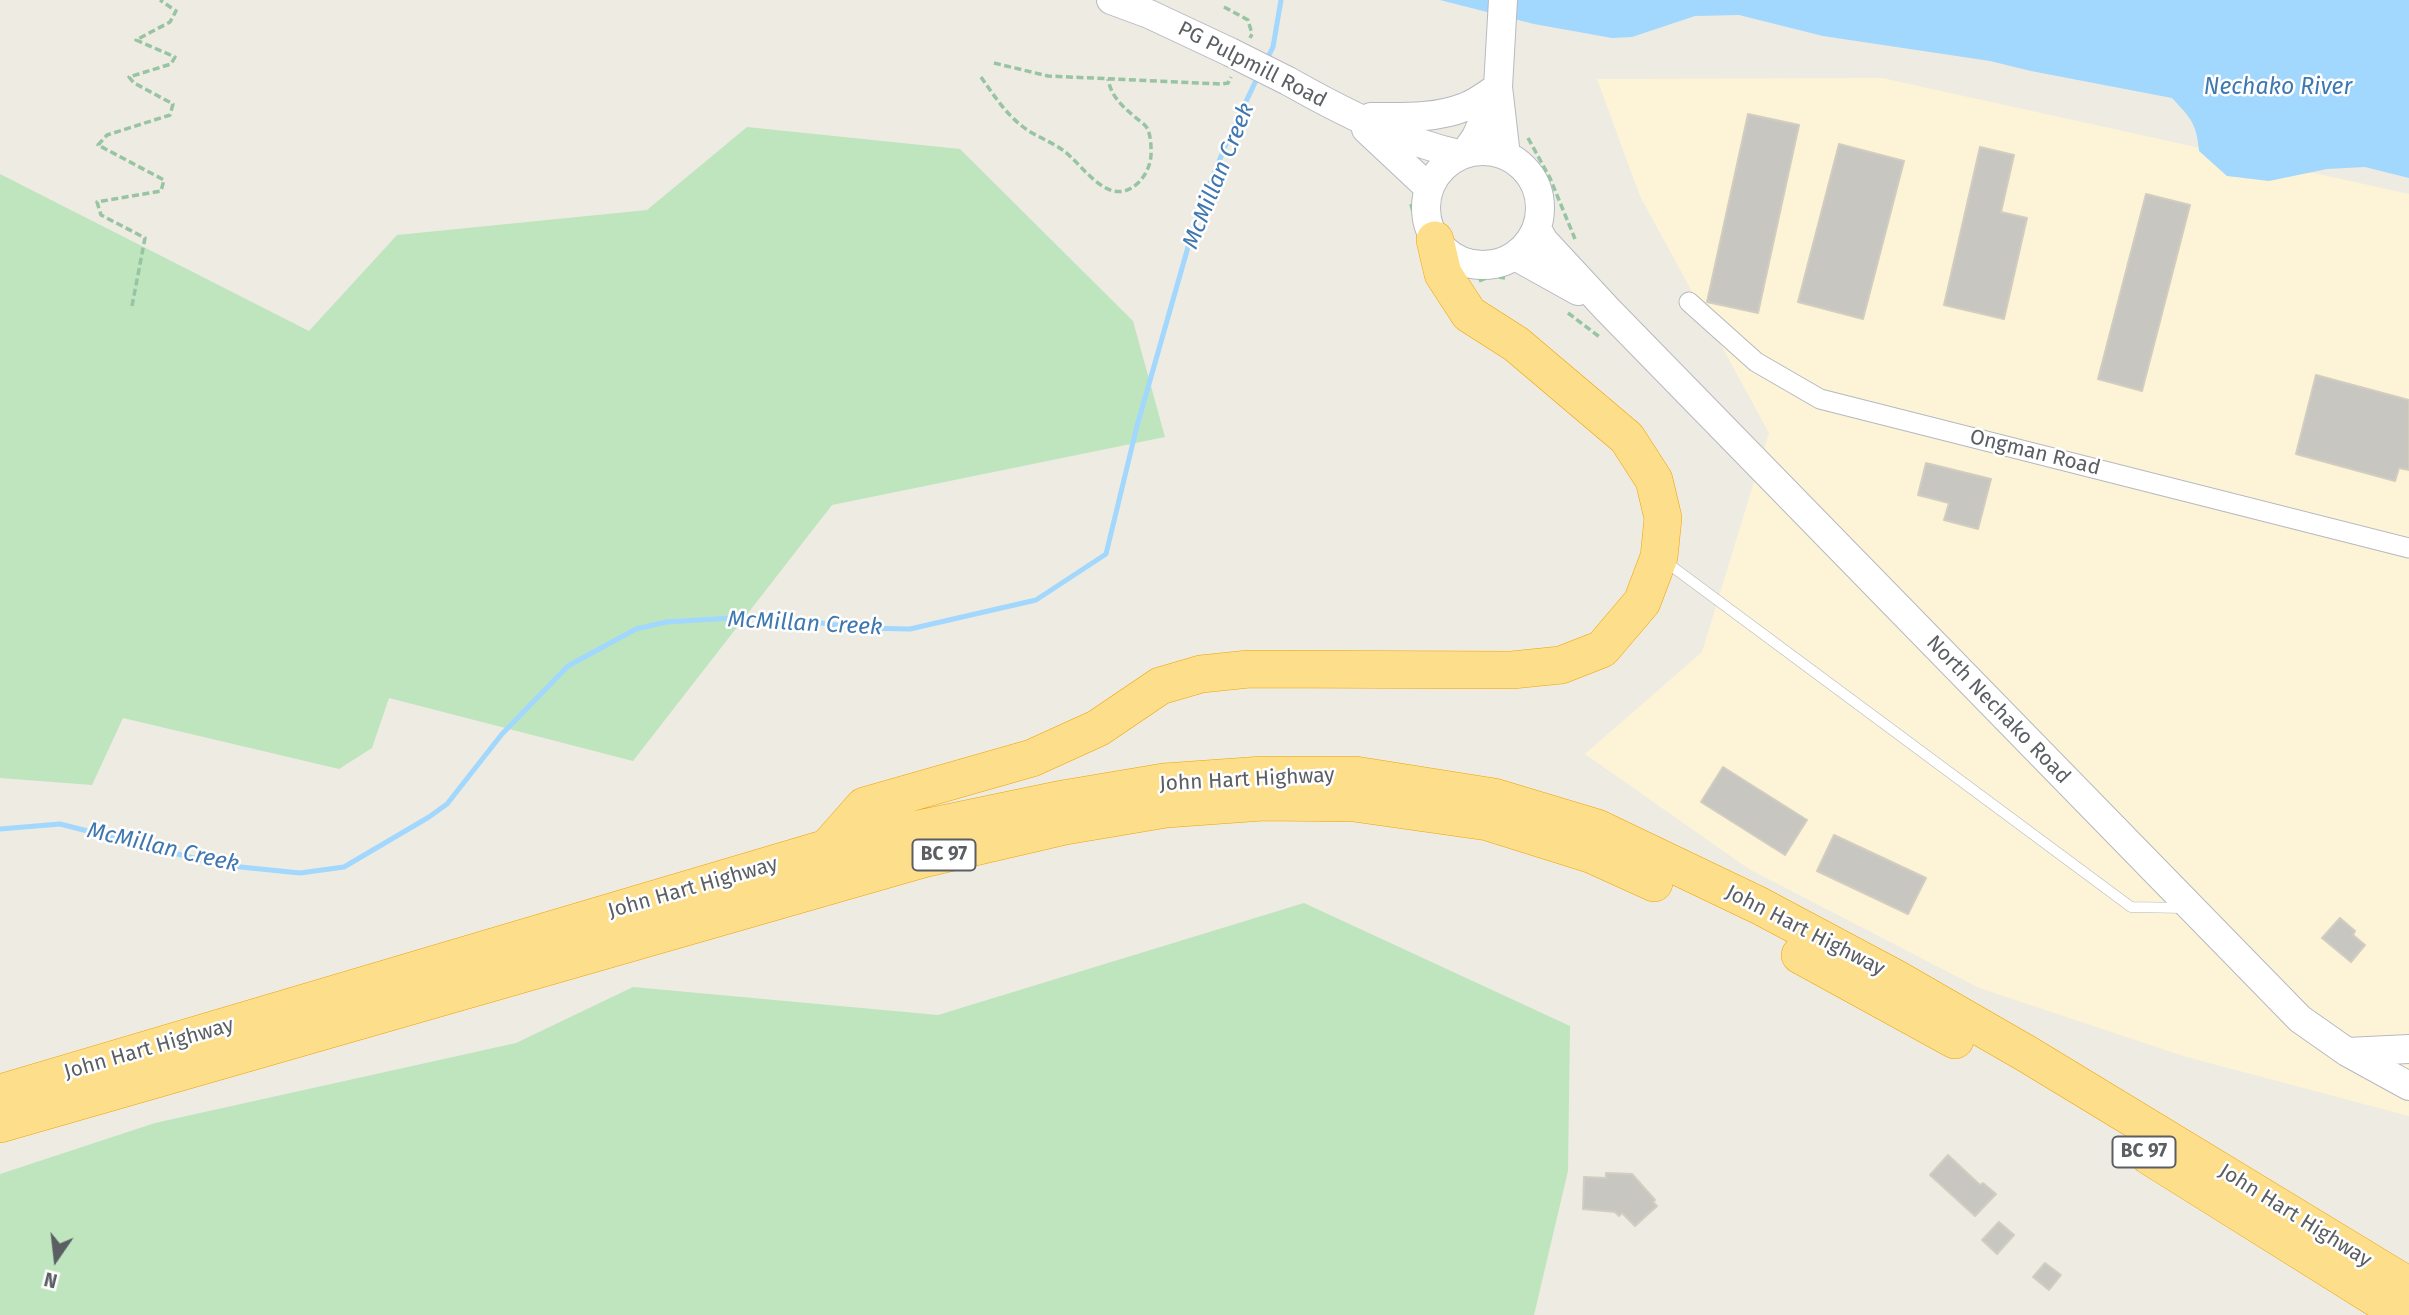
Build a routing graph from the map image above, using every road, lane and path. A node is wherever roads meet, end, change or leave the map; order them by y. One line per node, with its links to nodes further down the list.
1 (160, 0): 18 (path)
2 (1111, 0): 5 (main road, PG Pulpmill Road)
3 (1503, 0): 9 (main road)
4 (1224, 7): 5 (path)
5 (1237, 56): 8 (path); 10 (main road, PG Pulpmill Road, bridge)
6 (994, 63): 8 (path)
7 (981, 77): 8 (path)
8 (1108, 79)
9 (1498, 88): 10 (main road); 11 (main road); 12 (main road)
10 (1354, 117): 11 (main road); 13 (main road)
11 (1463, 154): 12 (main road); 13 (main road)
12 (1506, 156): 14 (main road)
13 (1429, 188): 15 (main road)
14 (1537, 229): 16 (main road); 19 (main road, North Nechako Road)
15 (1435, 240): 16 (main road); 21 (highway)
16 (1515, 256): 19 (main road, North Nechako Road)
17 (1689, 302): 20 (street, Ongman Road)
18 (132, 306)
19 (1607, 309): 23 (main road, North Nechako Road)
20 (2409, 548)
21 (1660, 558): 22 (highway); 23 (lane)
22 (827, 849): 27 (highway, John Hart Highway / BC 97); 29 (highway, John Hart Highway / BC 97)
23 (2192, 908): 25 (main road, North Nechako Road)
24 (2409, 1049): 25 (main road)
25 (2347, 1052): 26 (main road, North Nechako Road)
26 (2409, 1086)
27 (0, 1093)
28 (0, 1124): 32 (highway, John Hart Highway / BC 97)
29 (2235, 1178): 30 (highway); 31 (highway, John Hart Highway / BC 97)
30 (2409, 1255)
31 (2409, 1286)
32 (2403, 1315)

